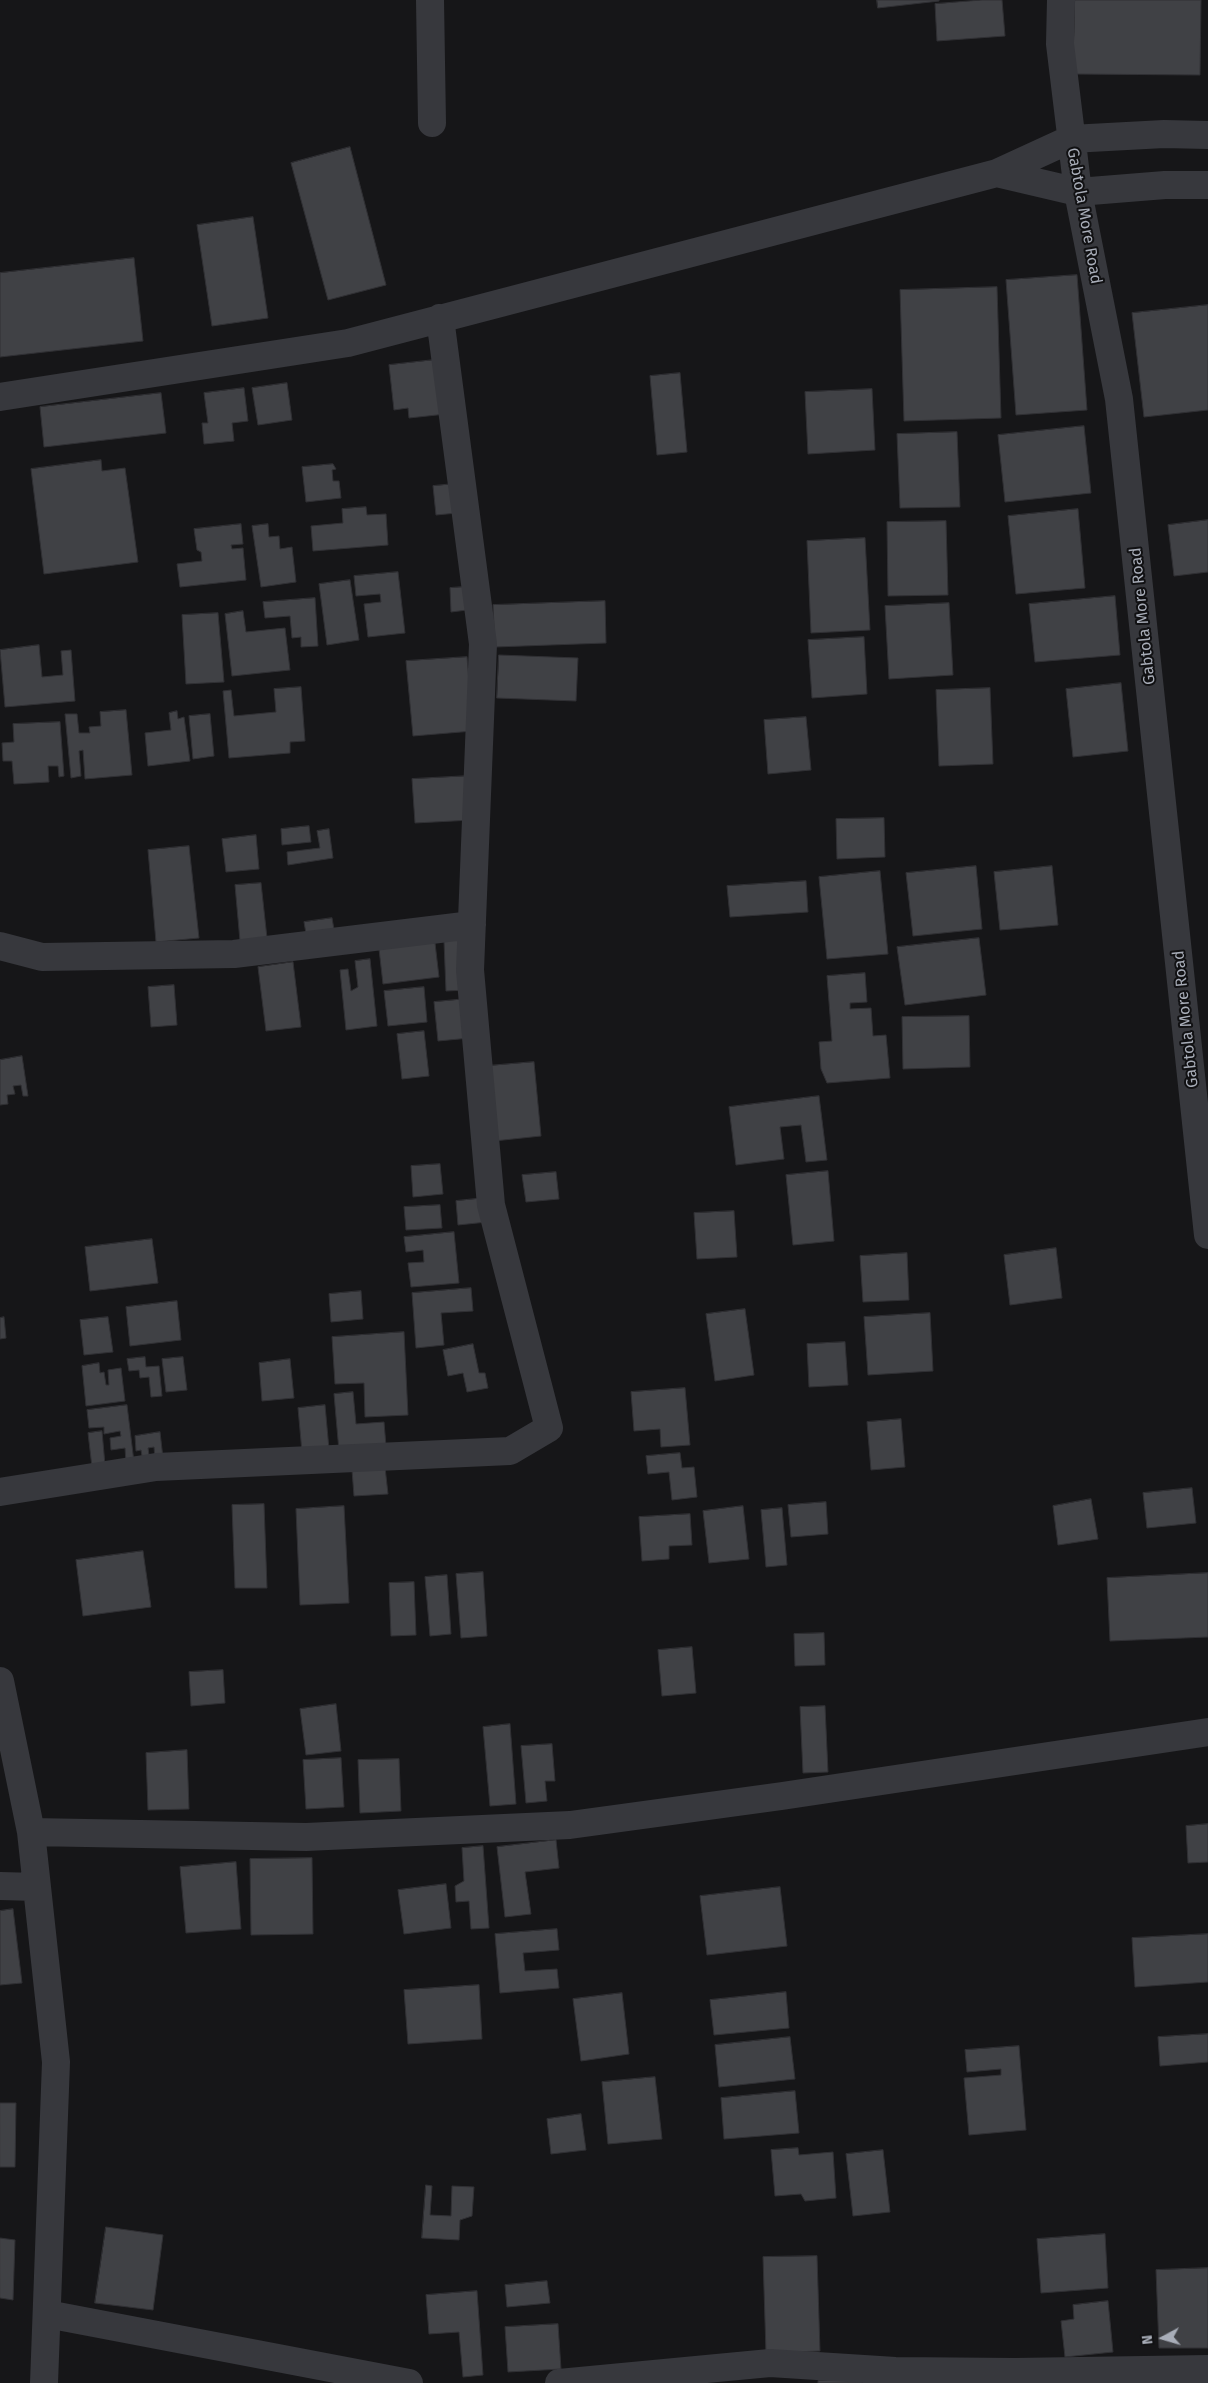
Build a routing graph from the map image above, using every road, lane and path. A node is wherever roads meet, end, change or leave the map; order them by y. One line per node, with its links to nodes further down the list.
1 (430, 0): 3 (street)
2 (1061, 0): 5 (street, Gabtola More Road)
3 (432, 123)
4 (1208, 135): 5 (street)
5 (1071, 139): 6 (street); 8 (street, Gabtola More Road)
6 (997, 173): 8 (street); 9 (street)
7 (1208, 185): 8 (street)
8 (1078, 192): 13 (street, Gabtola More Road)
9 (440, 318): 10 (street); 11 (street)
10 (0, 397)
11 (472, 925): 12 (street); 14 (street)
12 (0, 946)
13 (1208, 1235)
14 (0, 1492)
15 (0, 1680): 17 (street)
16 (1208, 1732): 17 (street)
17 (31, 1832): 19 (street)
18 (0, 1886): 19 (street)
19 (37, 1887): 20 (street)
20 (47, 2314): 22 (street); 23 (street)
21 (1208, 2369): 24 (street)
22 (44, 2383)
23 (409, 2383)
24 (559, 2383)

